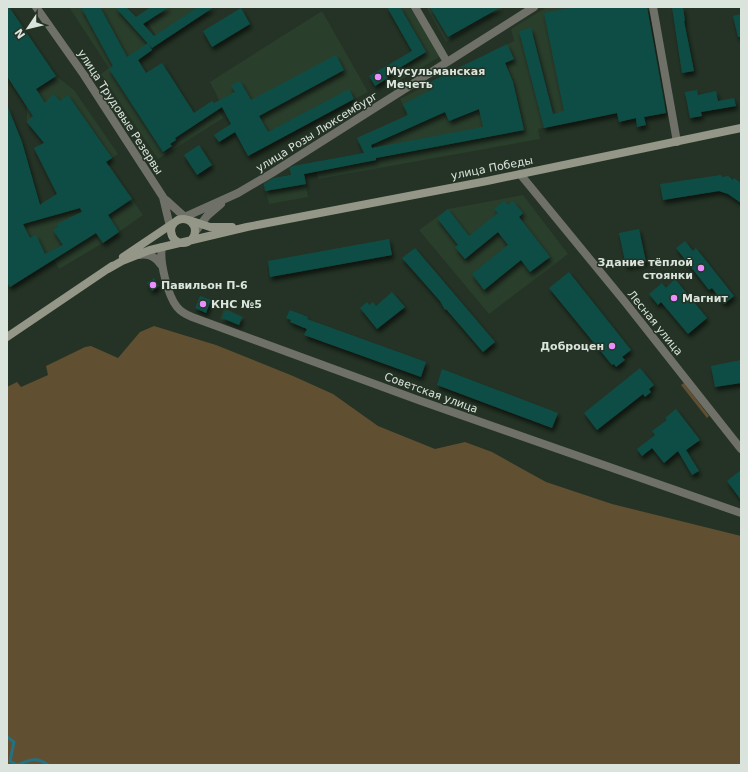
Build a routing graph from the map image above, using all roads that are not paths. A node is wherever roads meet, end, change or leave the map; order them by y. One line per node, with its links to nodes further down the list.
1 (36, 7): 10 (street, улица Трудовые Резервы)
2 (415, 7): 5 (street)
3 (534, 7): 5 (street, улица Розы Люксембург)
4 (653, 7): 7 (street)
5 (447, 62): 9 (street, улица Розы Люксембург)
6 (741, 128): 7 (street, улица Победы)
7 (677, 142): 8 (street, улица Победы)
8 (520, 174): 14 (street, улица Победы); 23 (street, Лесная улица)
9 (238, 193): 11 (street, улица Розы Люксембург); 12 (street)
10 (163, 197): 11 (street); 13 (street, улица Трудовые Резервы)
11 (183, 219): 12 (street, улица Победы); 13 (street, улица Розы Люксембург); 15 (street); 16 (street)
12 (201, 224): 14 (street, улица Победы); 15 (street)
13 (170, 225): 16 (street, улица Трудовые Резервы); 21 (street, улица Розы Люксембург)
14 (247, 227): 17 (street, улица Победы)
15 (195, 232): 17 (street)
16 (172, 235): 17 (street)
17 (185, 243): 18 (street, улица Розы Люксембург)
18 (162, 247): 19 (street, улица Розы Люксембург); 20 (street, Советская улица)
19 (136, 255): 20 (street); 21 (street, улица Розы Люксембург)
20 (163, 268): 24 (street, Советская улица)
21 (108, 269): 22 (street, улица Розы Люксембург)
22 (7, 337)
23 (741, 449)
24 (741, 513)

